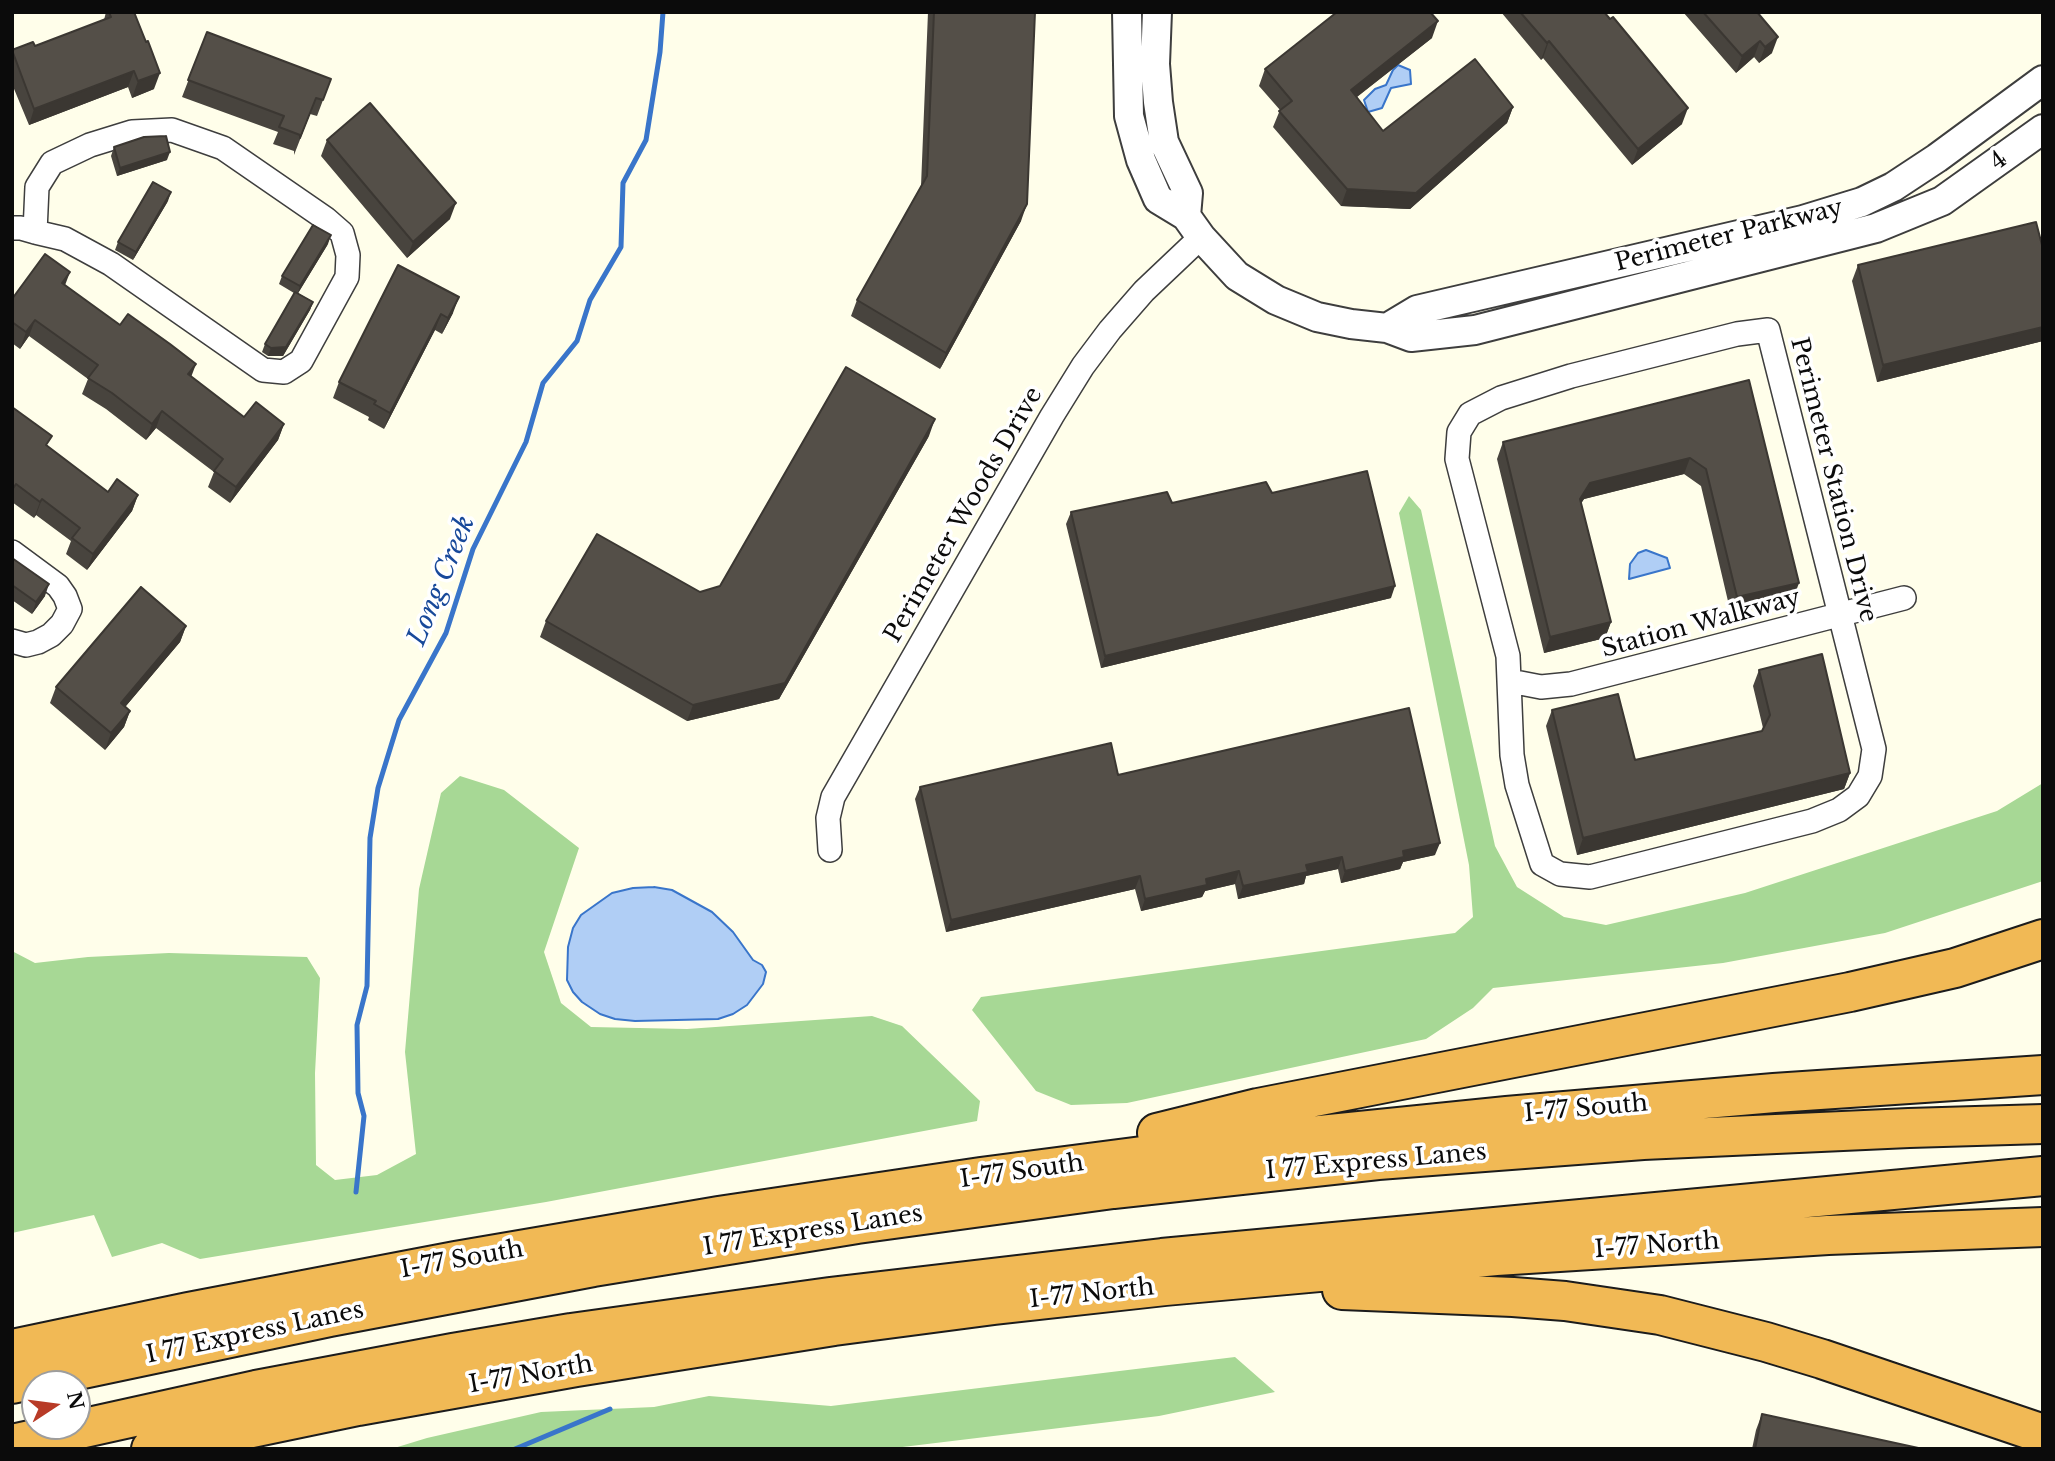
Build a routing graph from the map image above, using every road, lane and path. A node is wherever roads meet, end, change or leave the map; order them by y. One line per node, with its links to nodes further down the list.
1 (1127, 12): 6 (street, Perimeter Parkway)
2 (1157, 12): 6 (street)
3 (2043, 80): 8 (street, Perimeter Parkway)
4 (2040, 131): 5 (street, 4)
5 (1960, 190): 8 (street, Perimeter Parkway)
6 (1194, 227): 8 (street, Perimeter Parkway); 14 (street, Perimeter Woods Drive)
7 (24, 230): 7 (street)
8 (1387, 328)
9 (12, 552): 12 (street)
10 (1904, 598): 11 (street, Station Walkway)
11 (1840, 615): 13 (street, Station Walkway); 13 (street, Perimeter Station Drive); 13 (street, Perimeter Station Drive)
12 (12, 641)
13 (1510, 681)
14 (830, 850)
15 (2043, 939): 19 (highway)
16 (2043, 1075): 19 (highway, I-77 South)
17 (2043, 1125): 23 (highway, I 77 Express Lanes)
18 (2043, 1176): 25 (highway)
19 (981, 1177): 22 (highway, I-77 South)
20 (2043, 1227): 21 (highway, I-77 North)
21 (1165, 1286): 24 (highway); 26 (highway, I-77 North)
22 (12, 1349)
23 (12, 1384)
24 (2043, 1434)
25 (12, 1444)
26 (152, 1449)

